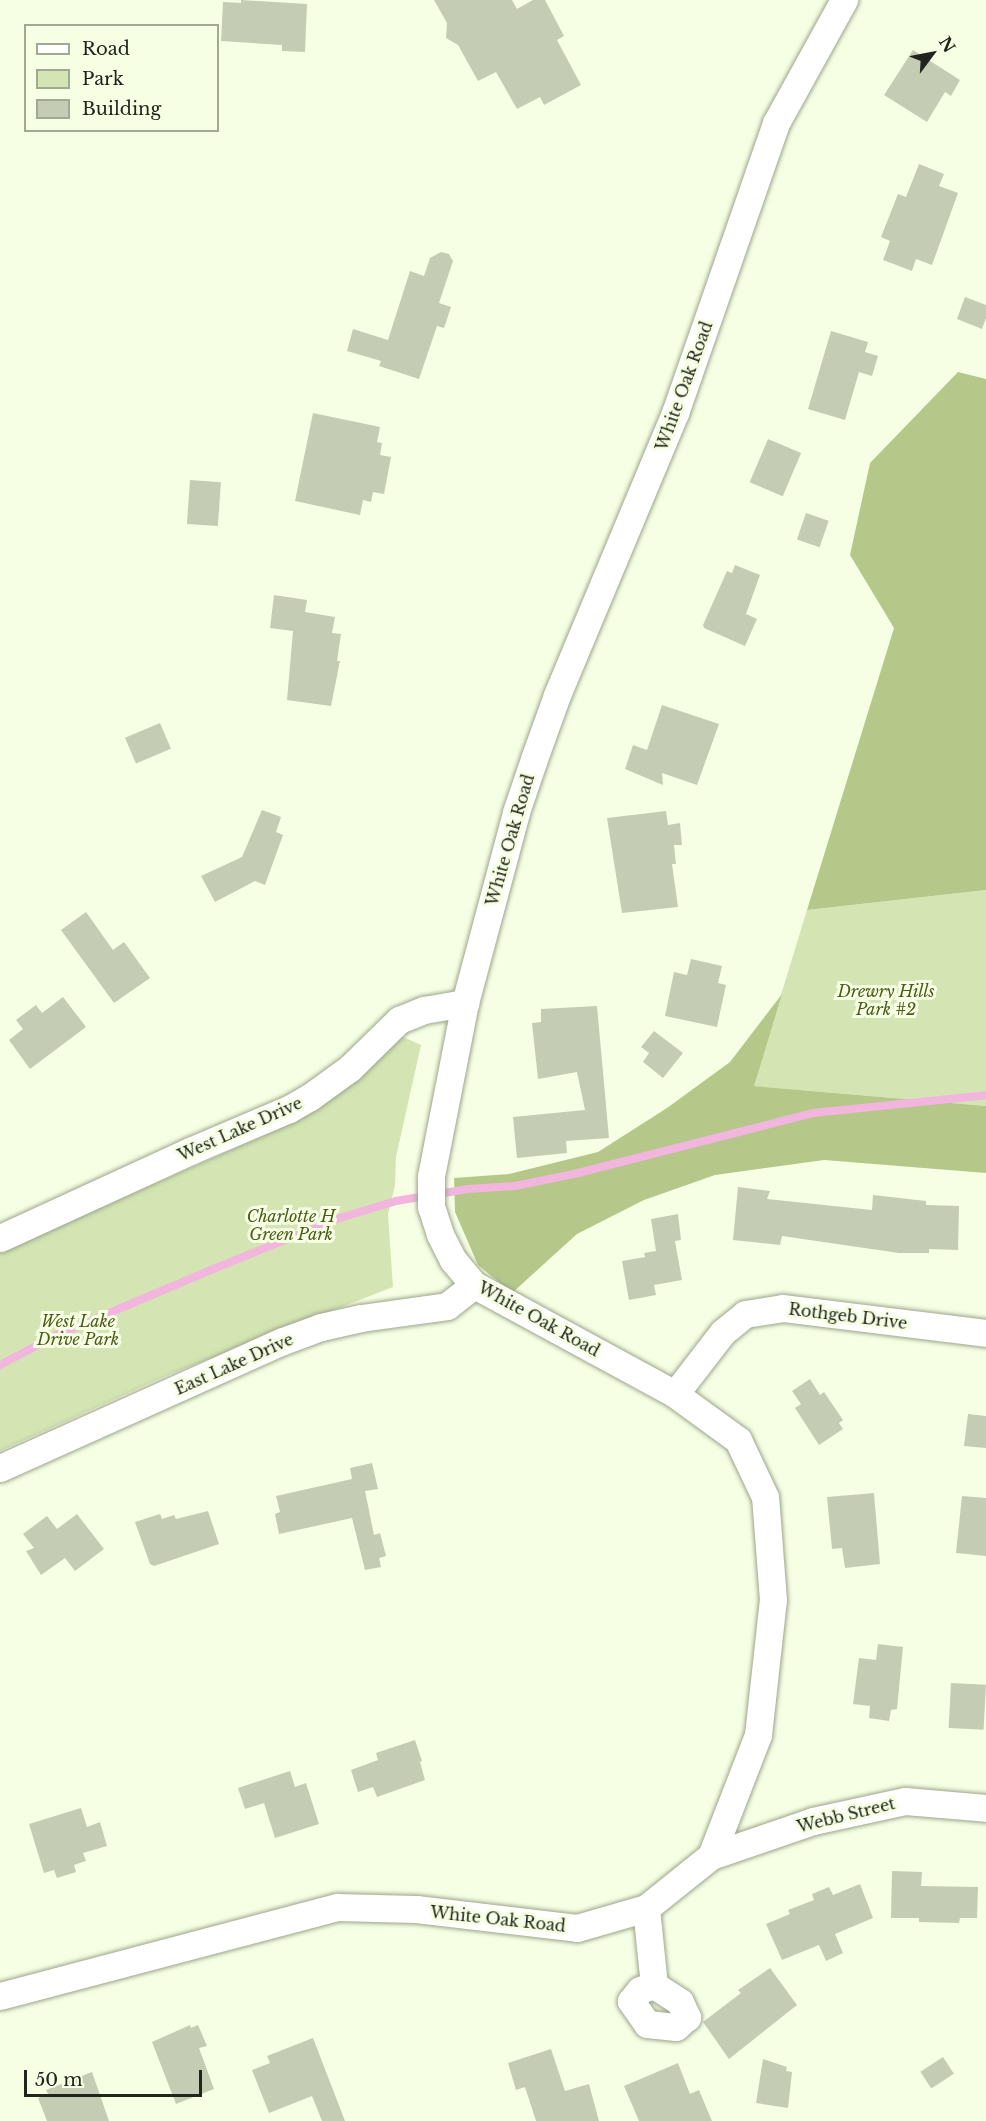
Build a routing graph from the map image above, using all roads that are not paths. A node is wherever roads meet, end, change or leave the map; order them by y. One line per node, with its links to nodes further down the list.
1 (844, 0): 2 (street, White Oak Road)
2 (465, 1003): 3 (street, West Lake Drive); 4 (street, White Oak Road)
3 (0, 1239)
4 (474, 1285): 6 (street, White Oak Road); 7 (street, East Lake Drive)
5 (986, 1333): 6 (street, Rothgeb Drive)
6 (675, 1394): 9 (street, White Oak Road)
7 (0, 1468)
8 (986, 1808): 9 (street, Webb Street)
9 (711, 1856): 10 (street, White Oak Road)
10 (646, 1908): 11 (street); 12 (street, White Oak Road)
11 (654, 1984)
12 (0, 1996)

